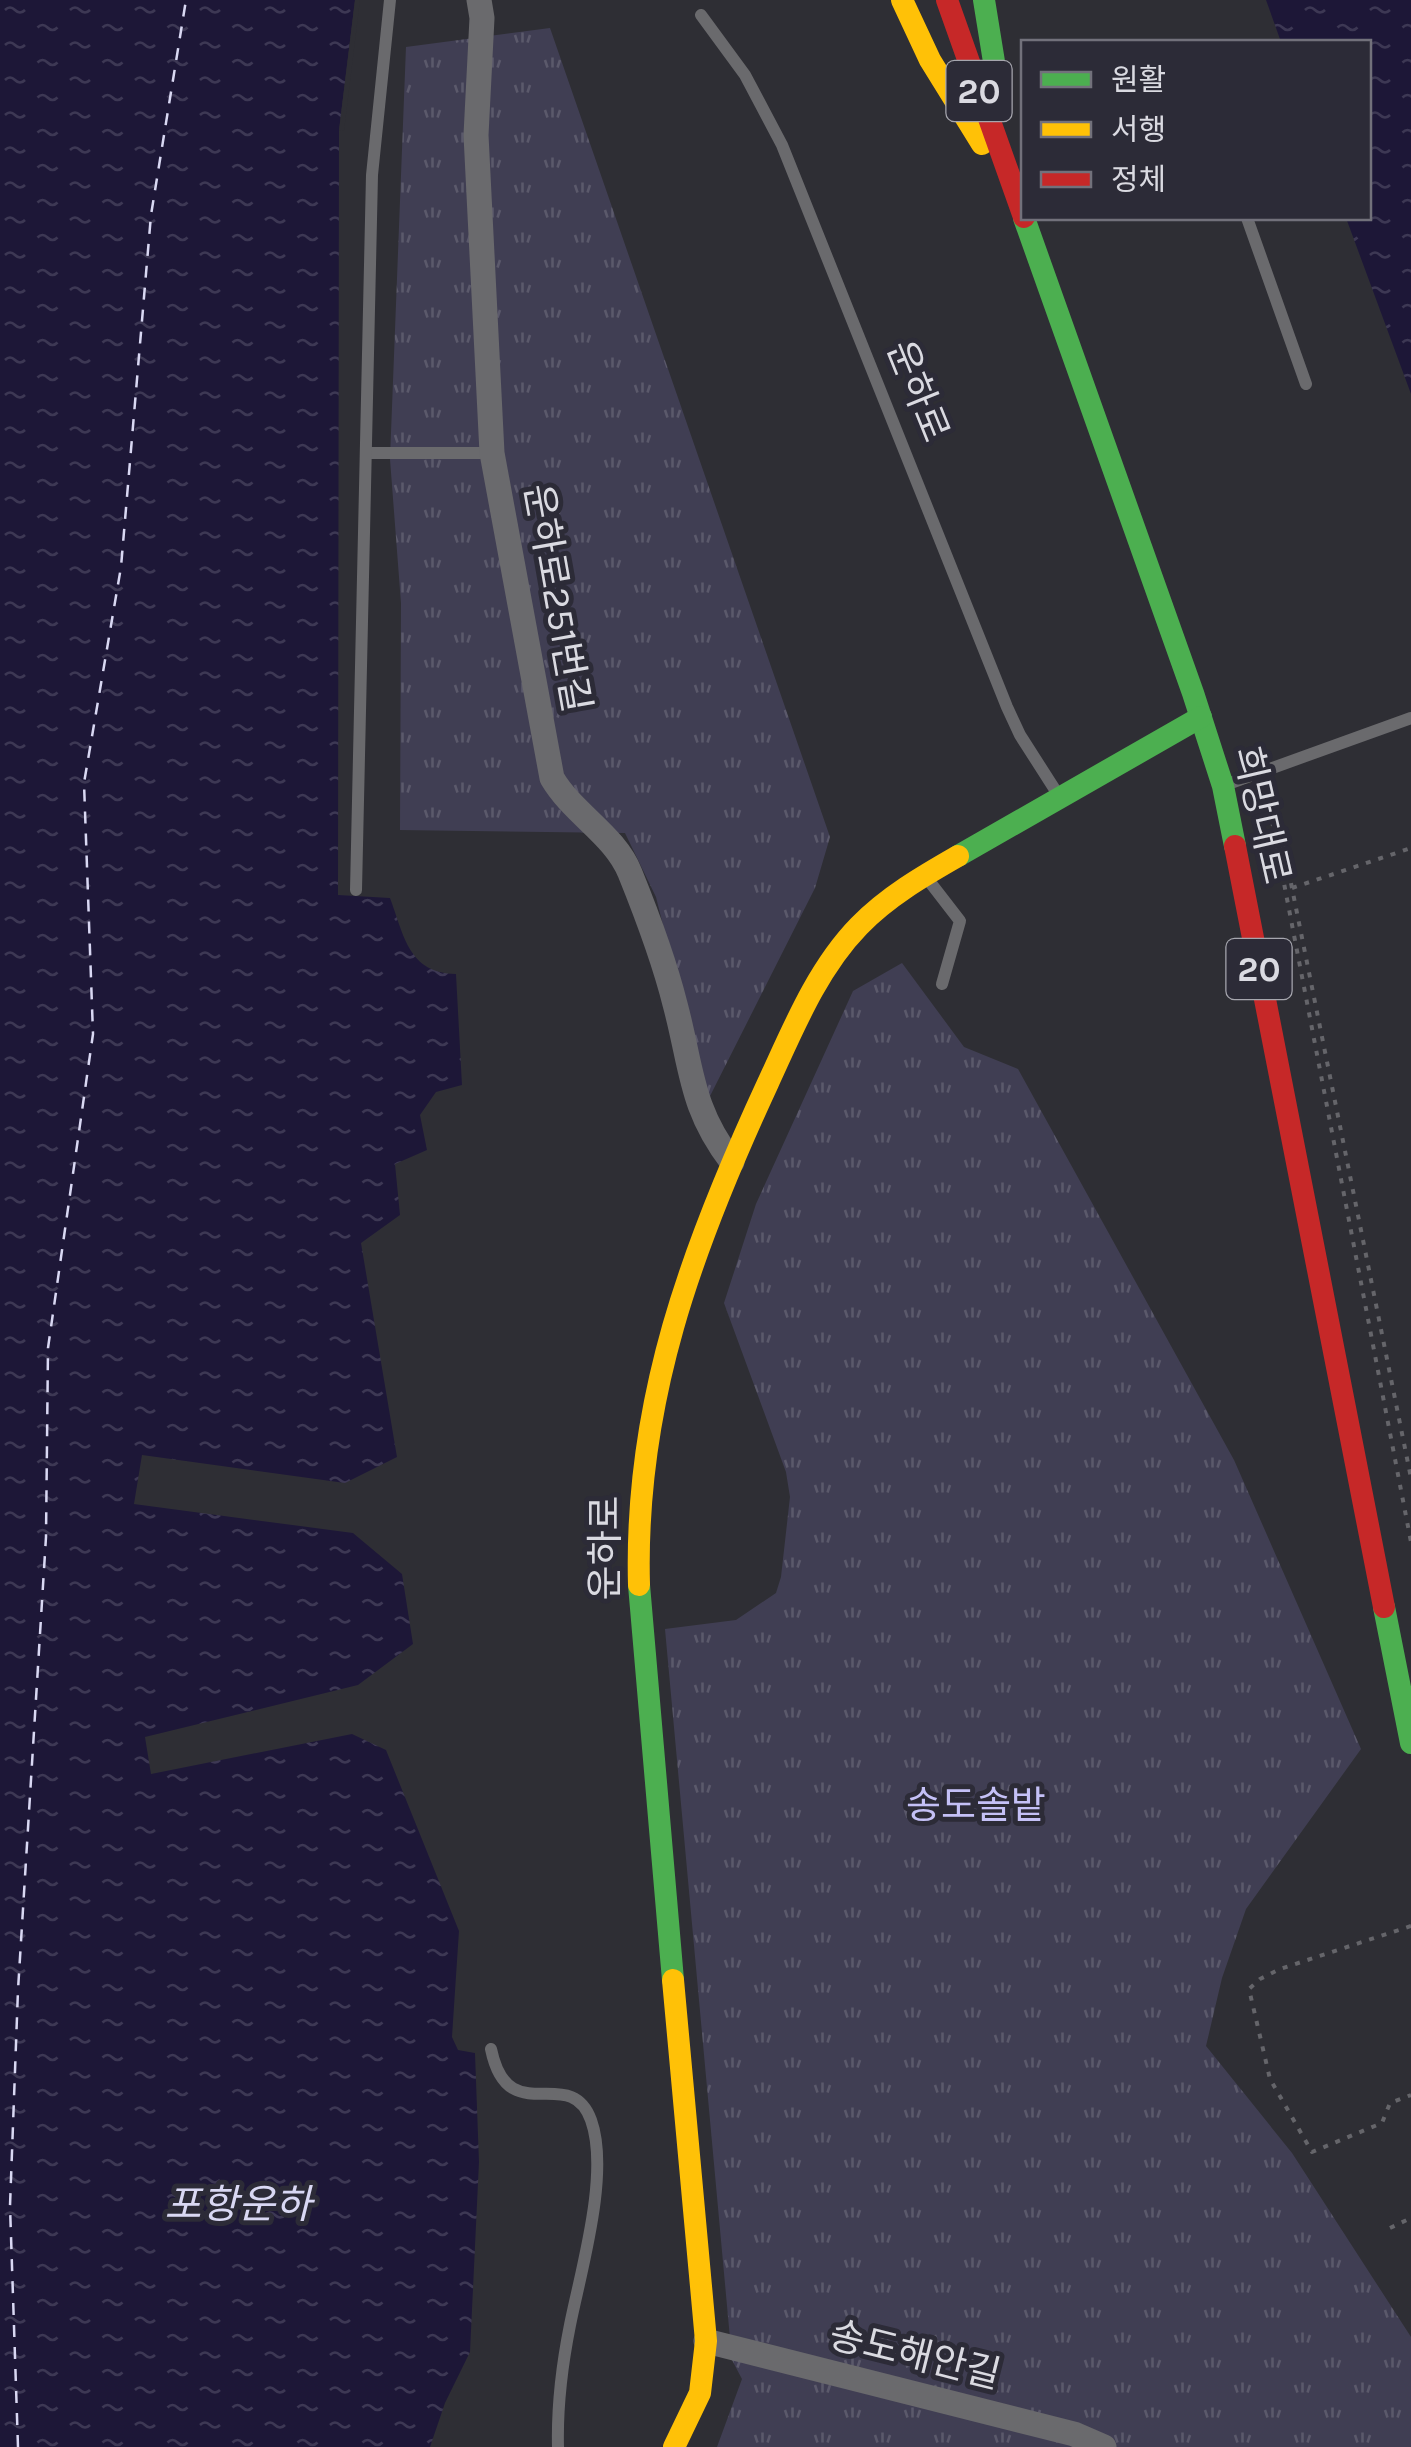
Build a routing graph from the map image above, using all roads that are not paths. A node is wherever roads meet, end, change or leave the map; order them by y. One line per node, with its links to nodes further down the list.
1 (390, 0): 12 (lane)
2 (479, 0): 11 (street, 운하로251번길)
3 (902, 0): 7 (main road)
4 (947, 0): 7 (main road, 희망대로 / 20)
5 (984, 0): 7 (main road)
6 (701, 15): 16 (lane, 운하로)
7 (1017, 179)
8 (1025, 220): 13 (main road, 희망대로 / 20)
9 (1249, 220): 10 (lane)
10 (1306, 384)
11 (492, 453): 12 (lane); 20 (street, 운하로251번길)
12 (366, 454): 18 (lane)
13 (1200, 716): 15 (main road, 희망대로 / 20); 16 (main road, 운하로)
14 (1411, 718): 15 (lane)
15 (1223, 786): 21 (main road, 희망대로 / 20)
16 (1060, 798): 17 (main road, 운하로)
17 (924, 875): 19 (lane); 20 (main road, 운하로)
18 (356, 890)
19 (942, 984)
20 (732, 1162): 23 (main road, 운하로)
21 (1411, 1743)
22 (492, 2049): 24 (lane)
23 (706, 2341): 25 (main road, 운하로); 26 (street, 송도해안길)
24 (558, 2447)
25 (674, 2447)
26 (1104, 2447)

